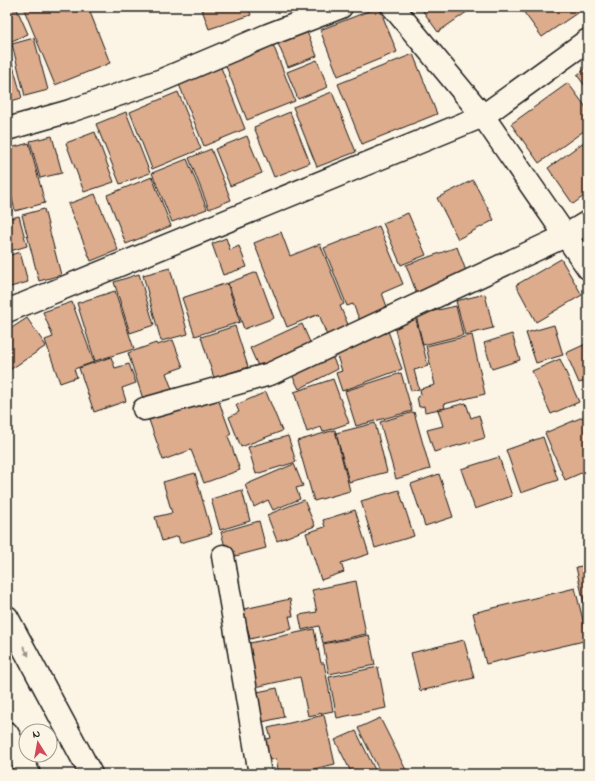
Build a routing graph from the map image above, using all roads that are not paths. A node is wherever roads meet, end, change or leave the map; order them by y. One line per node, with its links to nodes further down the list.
1 (341, 7): 5 (main road)
2 (393, 7): 4 (main road)
3 (588, 40): 4 (main road)
4 (484, 116): 7 (main road); 9 (main road)
5 (7, 129)
6 (588, 222): 7 (main road)
7 (565, 236): 8 (main road); 10 (main road)
8 (588, 268)
9 (7, 311)
10 (144, 409)
11 (223, 556): 16 (main road)
12 (7, 617): 15 (main road, one-way to 15)
13 (7, 733): 14 (main road)
14 (29, 774)
15 (91, 774)
16 (260, 774)

